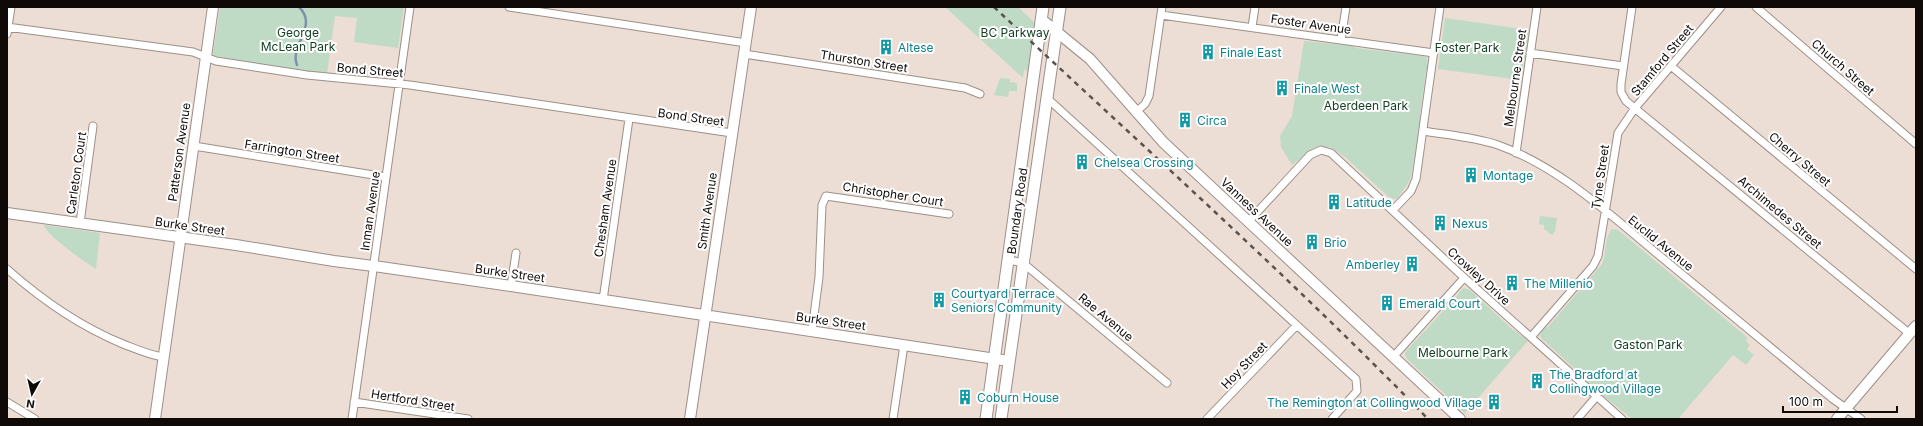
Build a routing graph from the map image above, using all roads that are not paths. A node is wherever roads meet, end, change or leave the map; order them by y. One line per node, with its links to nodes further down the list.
1 (11, 7): 19 (street)
2 (213, 7): 26 (street, Patterson Avenue)
3 (410, 7): 29 (street, Inman Avenue)
4 (509, 7): 22 (street)
5 (751, 7): 22 (street, Smith Avenue)
6 (1043, 7): 17 (main road, Boundary Road)
7 (1060, 7): 20 (main road, Boundary Road)
8 (1162, 7): 16 (street)
9 (1255, 7): 18 (street)
10 (1346, 7): 21 (street)
11 (1440, 7): 23 (street)
12 (1537, 7): 24 (street, Melbourne Street)
13 (1632, 7): 27 (street)
14 (1721, 7): 28 (street, Stamford Street)
15 (1756, 7): 38 (street, Church Street)
16 (1161, 15): 18 (street, Foster Avenue); 33 (street)
17 (1042, 19): 20 (street, Vanness Avenue); 50 (main road, Boundary Road)
18 (1252, 27): 21 (street, Foster Avenue)
19 (7, 29): 26 (street, Bond Street)
20 (1056, 32): 31 (main road, Boundary Road); 33 (street, Vanness Avenue)
21 (1341, 40): 23 (street, Foster Avenue)
22 (746, 43): 25 (street, Smith Avenue)
23 (1434, 52): 36 (street)
24 (1530, 53): 27 (street); 40 (street, Melbourne Street)
25 (744, 54): 30 (street, Thurston Street); 37 (street, Smith Avenue)
26 (206, 58): 29 (street, Bond Street); 39 (street, Patterson Avenue)
27 (1624, 66): 32 (street)
28 (1671, 66): 32 (street, Stamford Street); 54 (street, Cherry Street)
29 (399, 84): 34 (street, Bond Street); 41 (street, Inman Avenue)
30 (980, 94)
31 (1046, 98): 51 (main road, Boundary Road); 59 (street)
32 (1635, 108): 44 (street, Tyne Street); 60 (street, Archimedes Street)
33 (1136, 112): 46 (street, Vanness Avenue)
34 (629, 119): 37 (street, Bond Street); 57 (street, Chesham Avenue)
35 (93, 126): 47 (street, Carleton Court)
36 (1423, 131): 40 (street, Euclid Avenue); 42 (street)
37 (732, 134): 58 (street, Smith Avenue)
38 (1916, 144)
39 (194, 146): 41 (street, Farrington Street); 48 (street, Patterson Avenue)
40 (1516, 153): 44 (street, Euclid Avenue)
41 (386, 177): 52 (street, Inman Avenue)
42 (1393, 210): 46 (street, Crowley Drive); 55 (street, Crowley Drive)
43 (7, 212): 47 (street, Burke Street)
44 (1606, 212): 62 (street, Tyne Street); 72 (street, Euclid Avenue)
45 (950, 214): 61 (street, Christopher Court)
46 (1248, 221): 64 (street, Vanness Avenue)
47 (80, 223): 48 (street, Burke Street)
48 (180, 237): 52 (street, Burke Street); 65 (street, Patterson Avenue)
49 (516, 253): 56 (street)
50 (1010, 260): 51 (street, Rae Avenue); 66 (main road, Boundary Road)
51 (1023, 263): 67 (main road, Boundary Road); 68 (street, Rae Avenue)
52 (374, 266): 56 (street, Burke Street); 71 (street, Inman Avenue)
53 (7, 269): 65 (street)
54 (1916, 269)
55 (1464, 278): 62 (street, Crowley Drive); 64 (street)
56 (511, 286): 57 (street, Burke Street)
57 (603, 300): 58 (street, Burke Street)
58 (705, 315): 61 (street, Burke Street); 77 (street, Smith Avenue)
59 (1296, 326): 81 (street, Hoy Street); 82 (street)
60 (1913, 330): 72 (street)
61 (812, 331): 63 (street, Burke Street)
62 (1531, 337): 69 (street, Crowley Drive)
63 (904, 345): 66 (street, Burke Street); 78 (street)
64 (1394, 356): 83 (street, Vanness Avenue)
65 (163, 357): 74 (street, Patterson Avenue)
66 (995, 359): 67 (street, Burke Street); 79 (main road, Boundary Road)
67 (1009, 361): 80 (main road, Boundary Road)
68 (1167, 383)
69 (1597, 396): 84 (street); 85 (street, Crowley Drive)
70 (7, 402): 73 (street)
71 (354, 402): 75 (street, Inman Avenue); 76 (street, Hertford Street)
72 (1846, 408): 86 (street); 87 (street, Euclid Avenue)
73 (35, 419)
74 (157, 419)
75 (352, 419)
76 (468, 419)
77 (690, 419)
78 (893, 419)
79 (986, 419)
80 (1001, 419)
81 (1208, 419)
82 (1332, 419)
83 (1460, 419)
84 (1577, 419)
85 (1622, 419)
86 (1837, 419)
87 (1861, 419)

